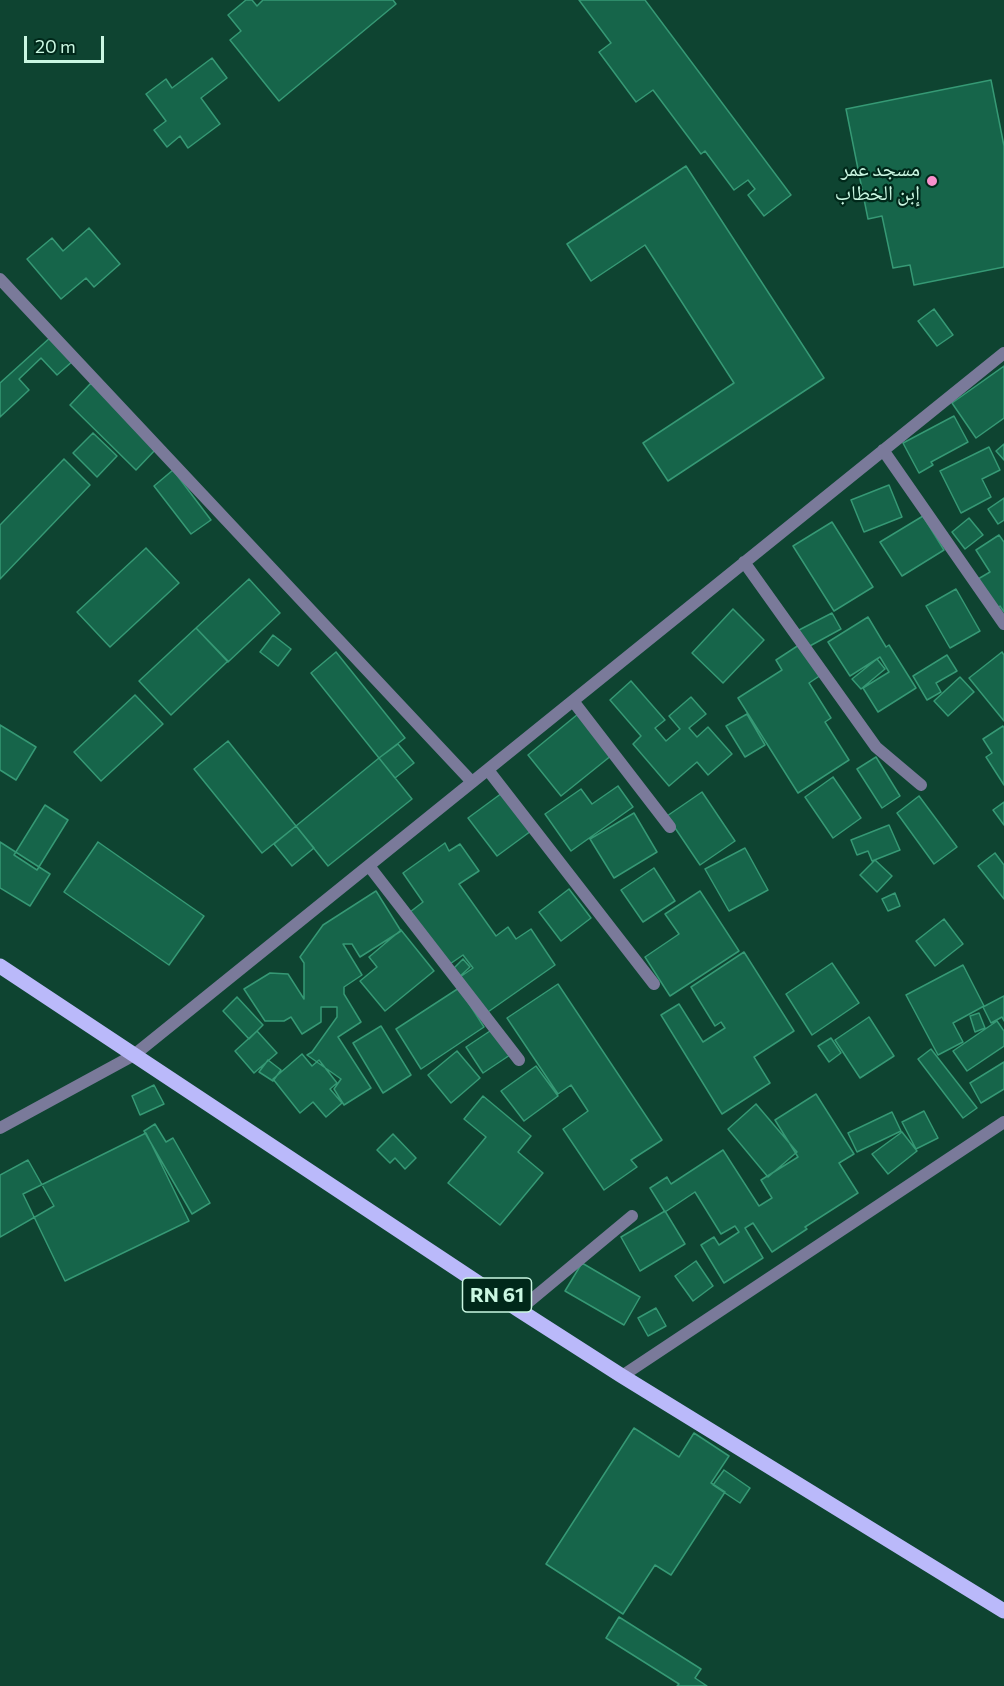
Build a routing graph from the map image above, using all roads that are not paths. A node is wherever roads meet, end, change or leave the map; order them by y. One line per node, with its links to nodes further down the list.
1 (0, 279): 8 (street)
2 (1004, 353): 3 (street)
3 (883, 450): 4 (street); 5 (street)
4 (744, 562): 6 (street); 9 (street)
5 (1004, 624)
6 (573, 701): 7 (street); 10 (street)
7 (488, 770): 8 (street); 13 (street)
8 (472, 782): 11 (street)
9 (921, 785)
10 (670, 827)
11 (369, 866): 14 (street); 15 (street)
12 (0, 966): 14 (main road, RN 61)
13 (654, 984)
14 (134, 1055): 17 (street); 19 (main road, RN 61)
15 (519, 1060)
16 (1004, 1122): 20 (street)
17 (0, 1128)
18 (632, 1216): 19 (street)
19 (519, 1310): 20 (main road, RN 61)
20 (622, 1376): 21 (main road, RN 61)
21 (1004, 1611)

